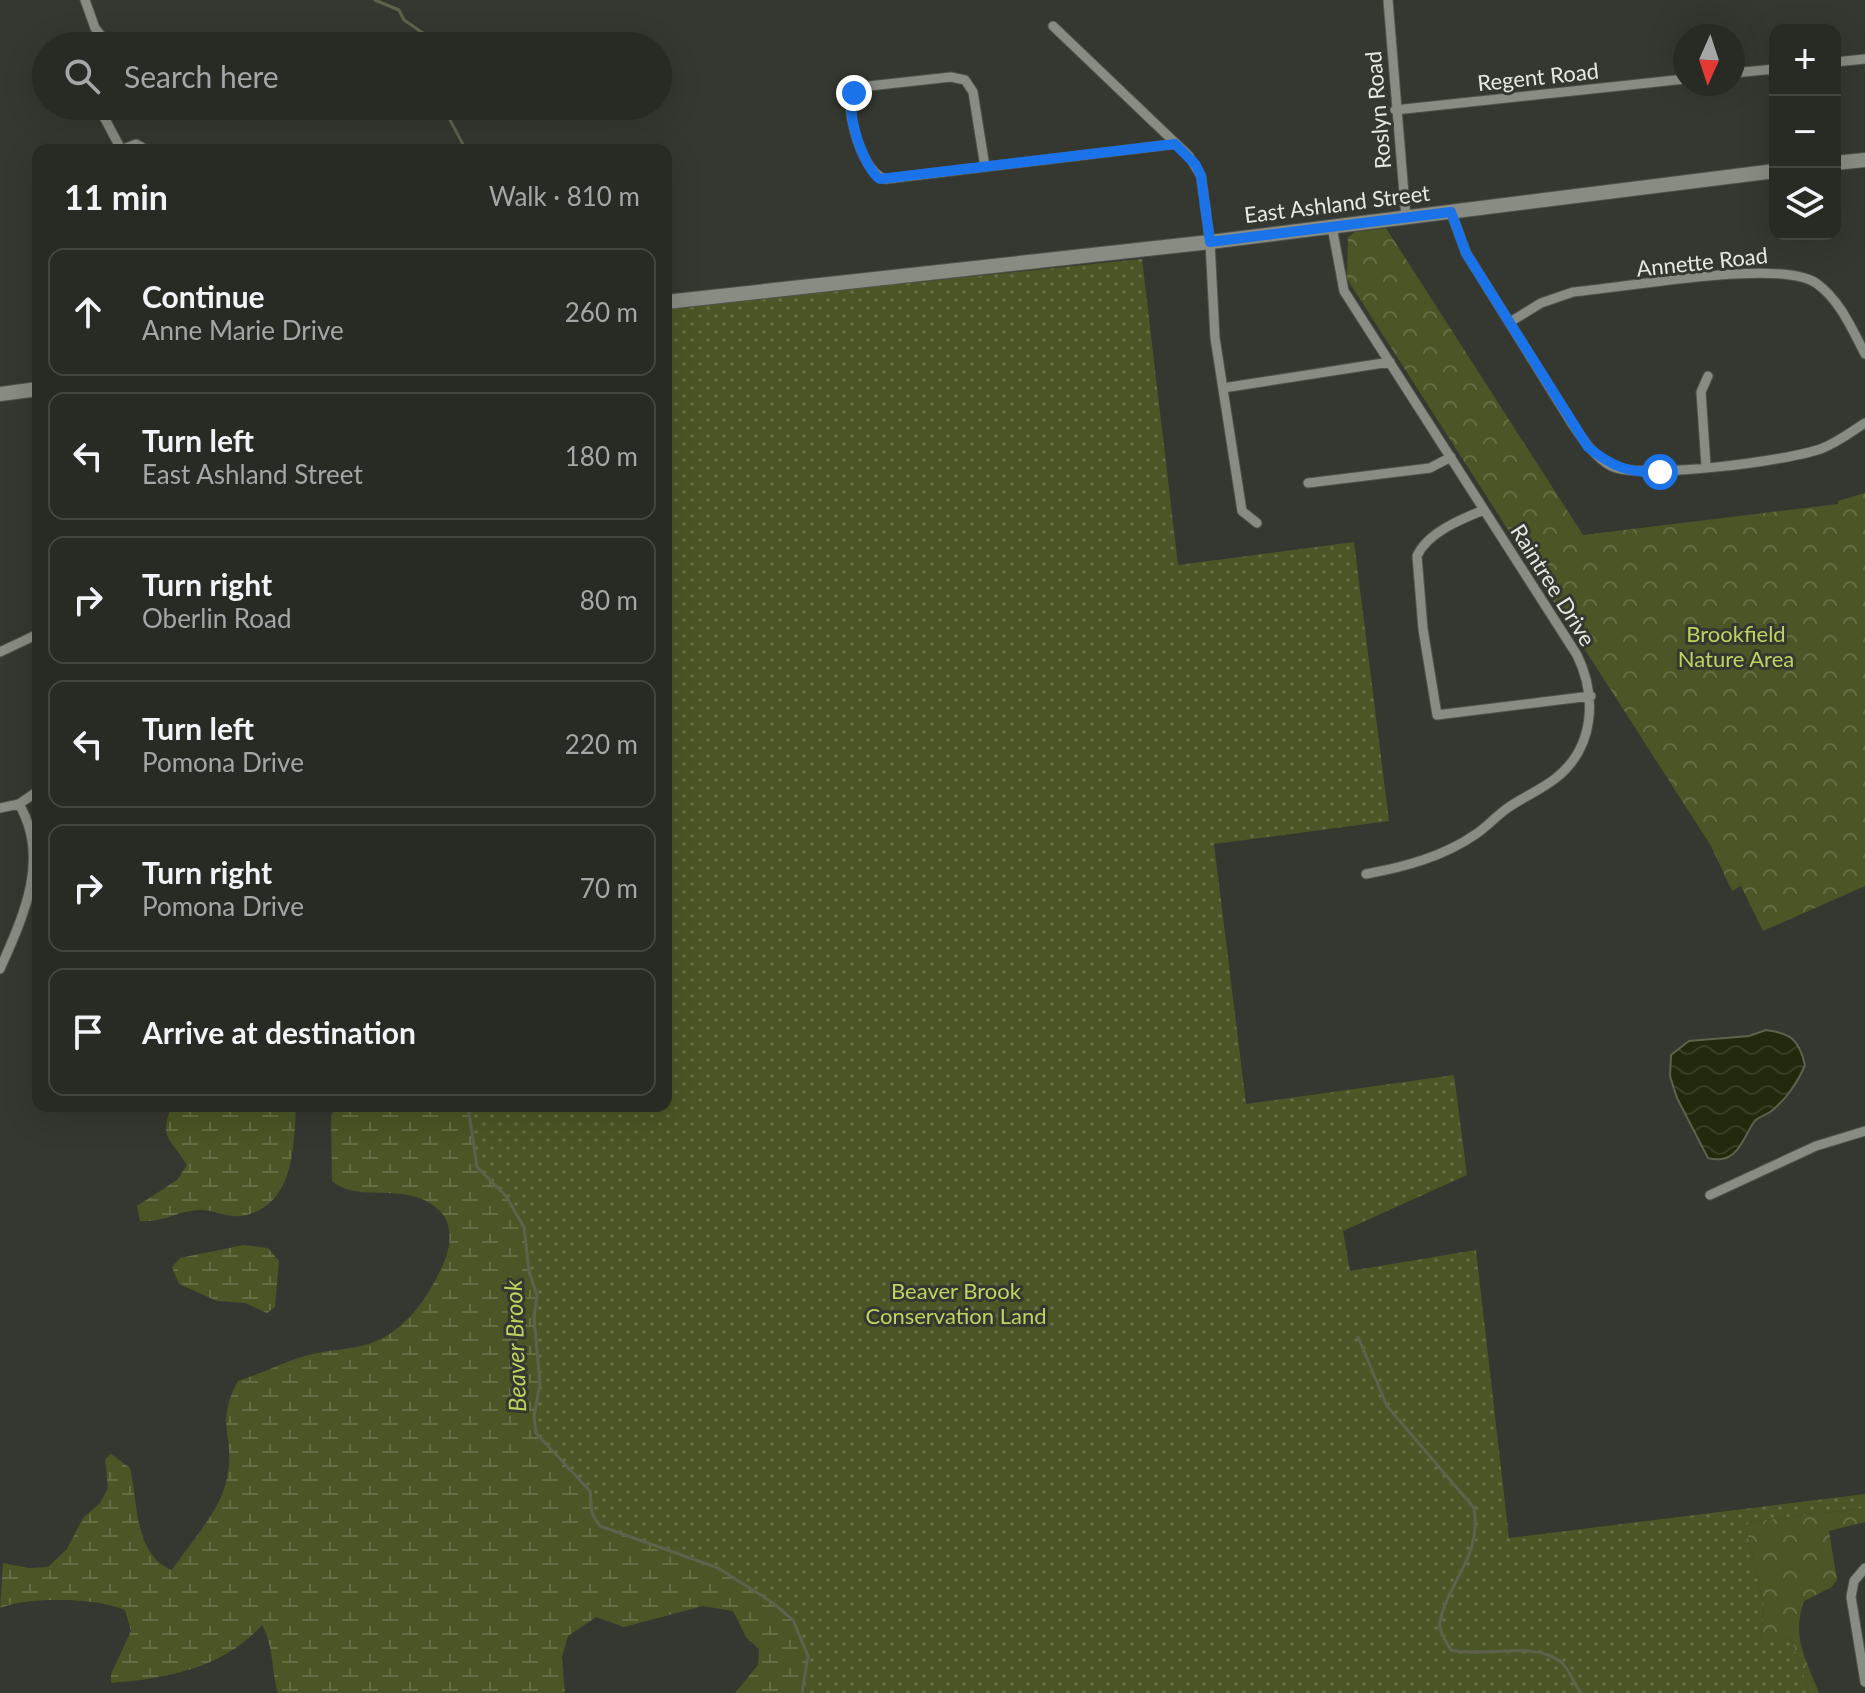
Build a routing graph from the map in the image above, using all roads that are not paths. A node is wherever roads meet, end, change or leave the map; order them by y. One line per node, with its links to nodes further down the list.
1 (85, 0): 4 (street)
2 (1388, 0): 10 (street, Roslyn Road)
3 (1053, 26): 13 (street)
4 (98, 32)
5 (1865, 59): 6 (street)
6 (1841, 61)
7 (1769, 70): 8 (street)
8 (1745, 72)
9 (1673, 80): 10 (street, Regent Road)
10 (1395, 110): 19 (street, Roslyn Road)
11 (105, 120): 12 (street)
12 (118, 144)
13 (1175, 144): 16 (street); 21 (street)
14 (1865, 160): 15 (main road)
15 (1841, 162)
16 (985, 167): 16 (street)
17 (1769, 172): 18 (main road, East Ashland Street)
18 (1451, 212): 19 (main road, East Ashland Street); 23 (street)
19 (1406, 218): 20 (main road, East Ashland Street)
20 (1332, 227): 21 (main road, East Ashland Street); 25 (street, Raintree Drive)
21 (1210, 242): 22 (main road, East Ashland Street); 27 (street)
22 (672, 301)
23 (1510, 322): 24 (street, Annette Road); 32 (street)
24 (1865, 354)
25 (1390, 362): 27 (street); 31 (street, Raintree Drive)
26 (1708, 376): 32 (street)
27 (1223, 388): 35 (street)
28 (32, 390): 29 (main road)
29 (0, 394)
30 (1865, 423): 32 (street)
31 (1451, 457): 33 (street); 34 (street, Raintree Drive)
32 (1706, 466)
33 (1308, 483)
34 (1484, 510): 38 (street, Raintree Drive); 38 (street)
35 (1257, 523)
36 (32, 637): 37 (street)
37 (0, 652)
38 (1591, 696): 43 (street, Raintree Drive)
39 (32, 795): 40 (street)
40 (19, 804): 41 (street); 42 (street)
41 (0, 808)
42 (32, 864)
43 (1366, 874)
44 (32, 883): 45 (street)
45 (0, 969)
46 (1865, 1131): 47 (street)
47 (1710, 1195)
48 (1865, 1568): 49 (street)
49 (1865, 1682)

